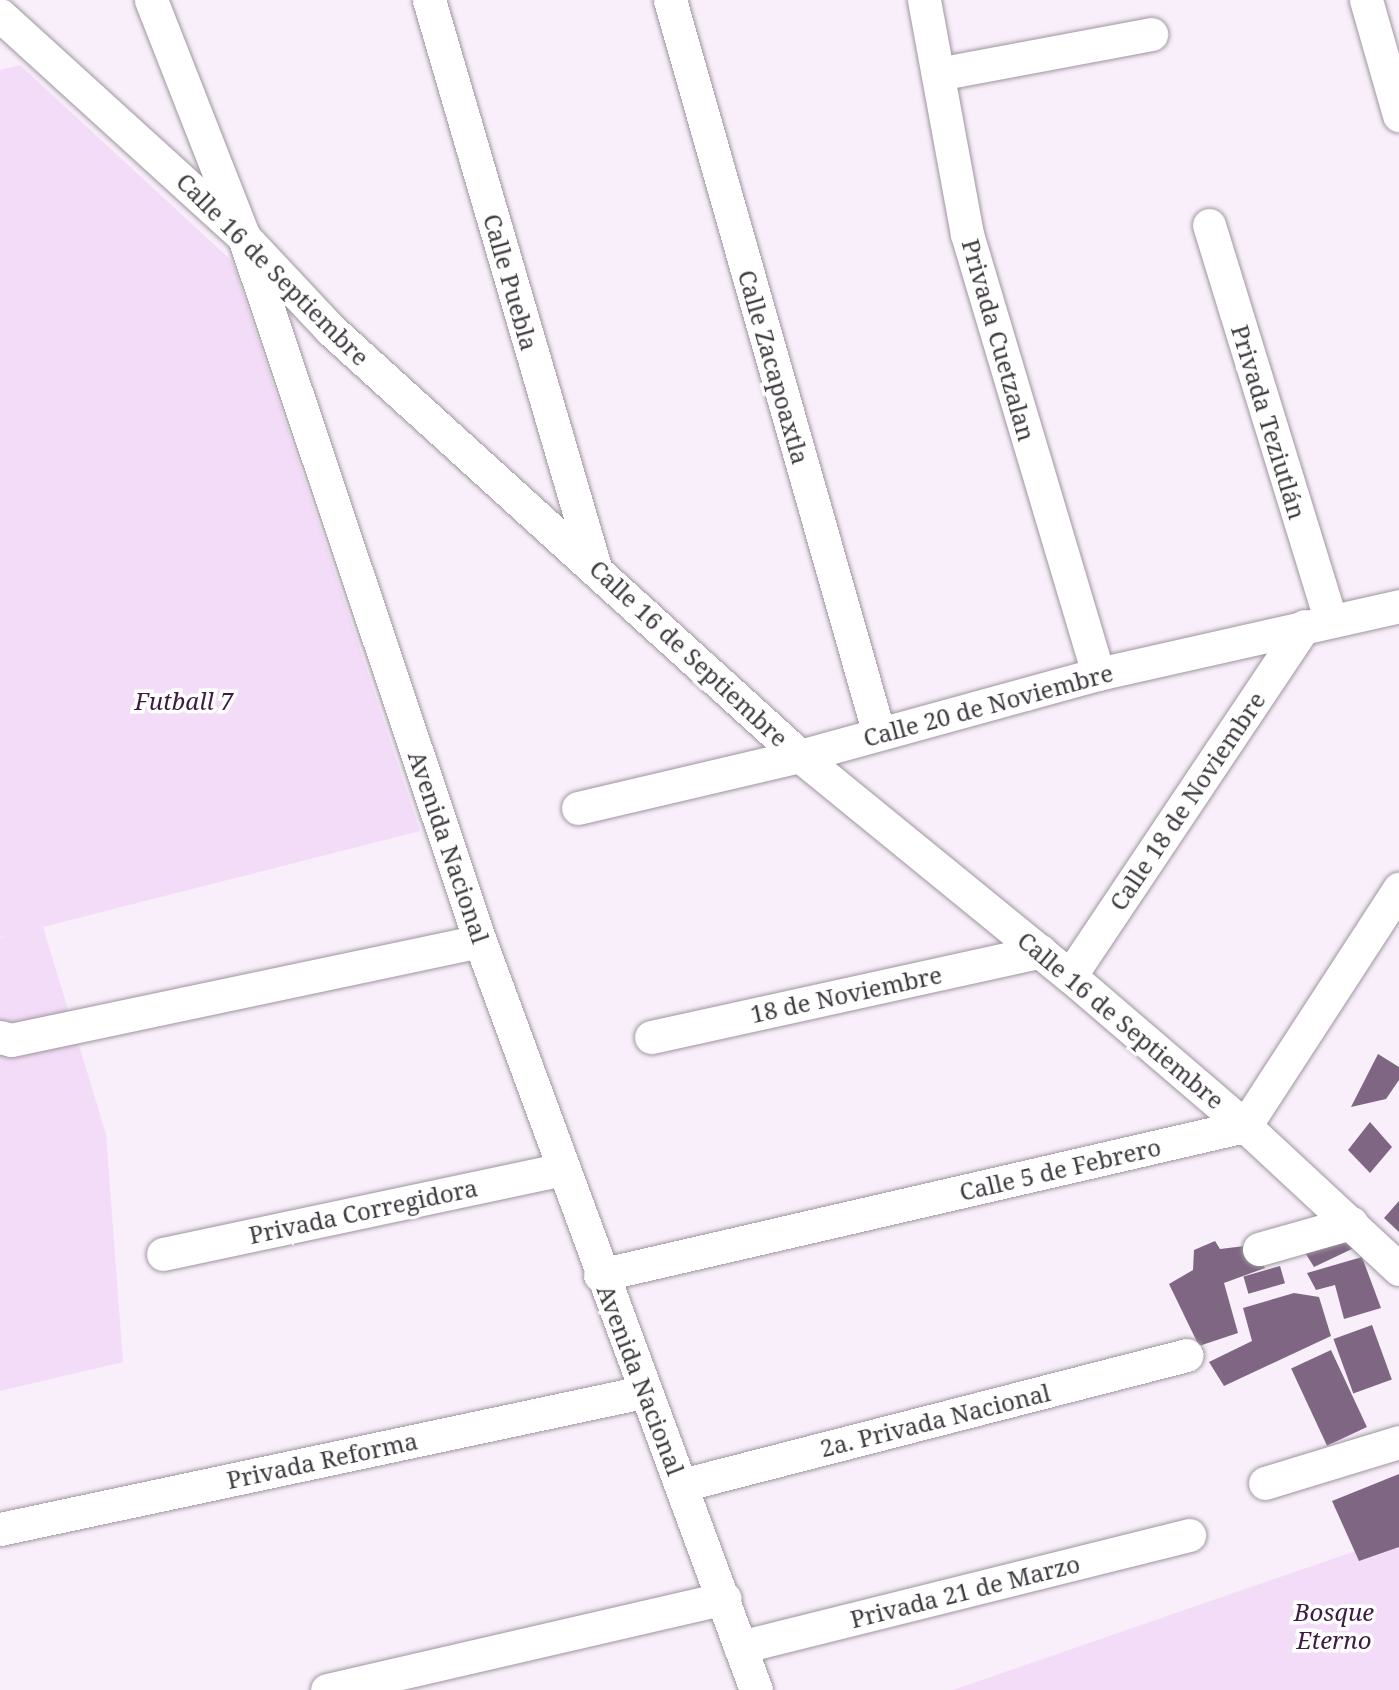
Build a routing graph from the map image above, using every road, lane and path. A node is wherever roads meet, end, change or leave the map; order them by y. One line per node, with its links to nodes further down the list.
1 (152, 0): 11 (street, Avenida Nacional)
2 (429, 0): 12 (street, Calle Puebla)
3 (670, 0): 16 (street, Calle Zacapoaxtla)
4 (924, 0): 8 (street, Privada Cuetzalan)
5 (1366, 0): 9 (street)
6 (0, 15): 11 (street, Calle 16 de Septiembre)
7 (1151, 34): 8 (street)
8 (938, 74): 15 (street, Privada Cuetzalan)
9 (1399, 115)
10 (1209, 225): 14 (street, Privada Teziutlán)
11 (244, 236): 12 (street, Calle 16 de Septiembre); 20 (street, Avenida Nacional)
12 (594, 564): 17 (street, Calle 16 de Septiembre)
13 (1399, 606): 14 (street, Calle 20 de Noviembre)
14 (1317, 623): 15 (street, Calle 20 de Noviembre); 22 (street, Calle 18 de Noviembre)
15 (1098, 674): 16 (street, Calle 20 de Noviembre)
16 (879, 734): 17 (street, Calle 20 de Noviembre)
17 (800, 756): 18 (street, Calle 20 de Noviembre); 21 (street, Calle 16 de Septiembre)
18 (578, 808)
19 (1399, 890): 25 (street)
20 (480, 941): 23 (street); 26 (street, Avenida Nacional)
21 (1041, 951): 22 (street, Calle 16 de Septiembre); 24 (street, 18 de Noviembre)
22 (1070, 976): 25 (street, Calle 16 de Septiembre)
23 (0, 1037)
24 (651, 1037)
25 (1245, 1126): 27 (street, Calle 16 de Septiembre); 31 (street, Calle 5 de Febrero)
26 (563, 1168): 29 (street, Privada Corregidora); 31 (street, Avenida Nacional)
27 (1350, 1223): 28 (street); 30 (street, Calle 16 de Septiembre)
28 (1259, 1249)
29 (163, 1254)
30 (1399, 1269)
31 (600, 1275): 33 (street, Avenida Nacional)
32 (1187, 1355): 36 (street, 2a. Privada Nacional)
33 (643, 1392): 36 (street, Avenida Nacional); 37 (street, Privada Reforma)
34 (1399, 1442): 35 (street)
35 (1265, 1483)
36 (682, 1485): 39 (street, Avenida Nacional)
37 (0, 1529)
38 (1189, 1535): 40 (street, Privada 21 de Marzo)
39 (725, 1598): 40 (street, Avenida Nacional); 41 (street)
40 (740, 1647): 42 (street, Avenida Nacional)
41 (327, 1690)
42 (756, 1690)

